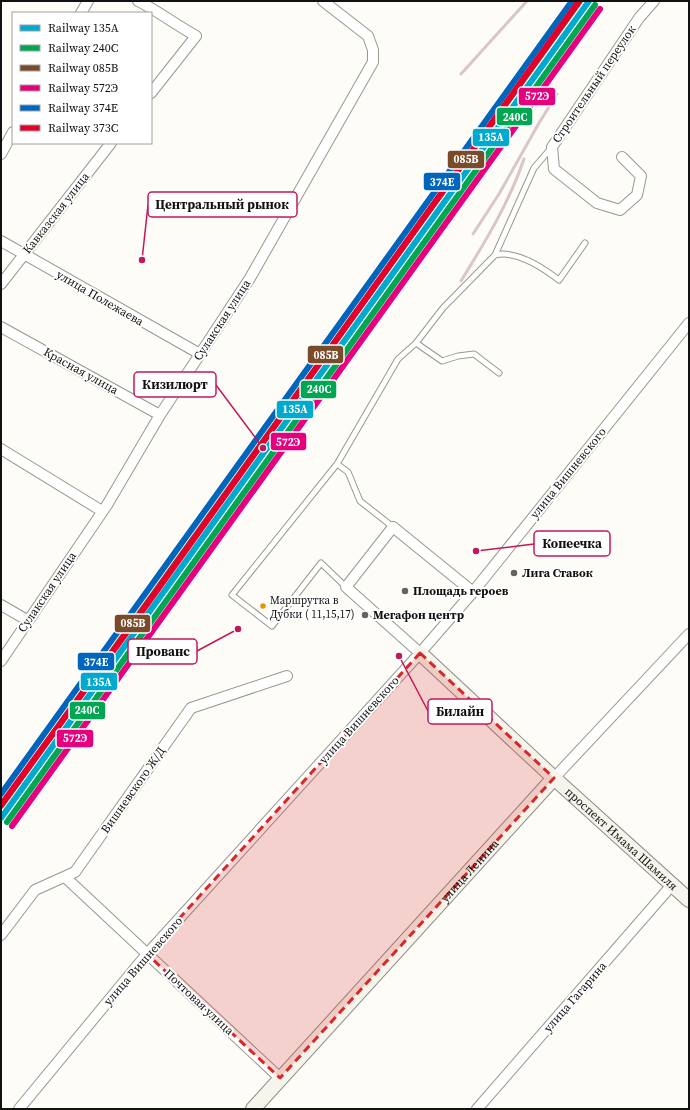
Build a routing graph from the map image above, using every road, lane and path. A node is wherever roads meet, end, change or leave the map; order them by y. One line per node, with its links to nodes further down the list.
1 (88, 1): 6 (street)
2 (138, 1): 5 (street)
3 (323, 1): 22 (street, Сулакская улица)
4 (654, 1): 10 (street, Строительный переулок)
5 (154, 4): 7 (street)
6 (82, 12)
7 (152, 92)
8 (12, 134): 11 (street)
9 (110, 144): 15 (street, Кавказская улица)
10 (552, 147): 12 (street, Строительный переулок); 16 (lane)
11 (1, 154)
12 (622, 156)
13 (1, 241): 15 (street, улица Полежаева)
14 (585, 243): 16 (lane)
15 (23, 254): 17 (street, Кавказская улица); 22 (street, улица Полежаева)
16 (495, 255): 21 (lane)
17 (1, 284)
18 (689, 323): 20 (street, улица Вишневского)
19 (1, 327): 24 (street, Красная улица)
20 (685, 336): 30 (street, улица Вишневского)
21 (416, 344): 23 (lane); 26 (lane)
22 (200, 354): 24 (street, Сулакская улица)
23 (499, 374)
24 (160, 415): 27 (street, Сулакская улица)
25 (1, 449): 27 (street)
26 (337, 464): 28 (lane); 29 (lane)
27 (102, 511): 32 (street, Сулакская улица)
28 (393, 527): 29 (street); 30 (street)
29 (346, 587): 34 (street)
30 (473, 592): 34 (street, улица Вишневского)
31 (1, 604): 32 (street)
32 (27, 620): 35 (street, Сулакская улица)
33 (689, 634): 37 (street, улица Ленина)
34 (420, 653): 37 (street, проспект Имама Шамиля); 42 (street, улица Вишневского)
35 (1, 661)
36 (287, 676): 38 (street, Вишневского Ж/Д)
37 (554, 778): 39 (street, проспект Имама Шамиля); 43 (street, улица Ленина)
38 (65, 877): 41 (street, Вишневского Ж/Д); 42 (street, Почтовая улица)
39 (672, 885): 40 (street, проспект Имама Шамиля); 46 (street, улица Гагарина)
40 (688, 895)
41 (1, 934)
42 (147, 954): 43 (street, Почтовая улица); 44 (street, улица Вишневского)
43 (280, 1078): 45 (street, улица Ленина)
44 (19, 1109)
45 (252, 1109)
46 (477, 1109)

